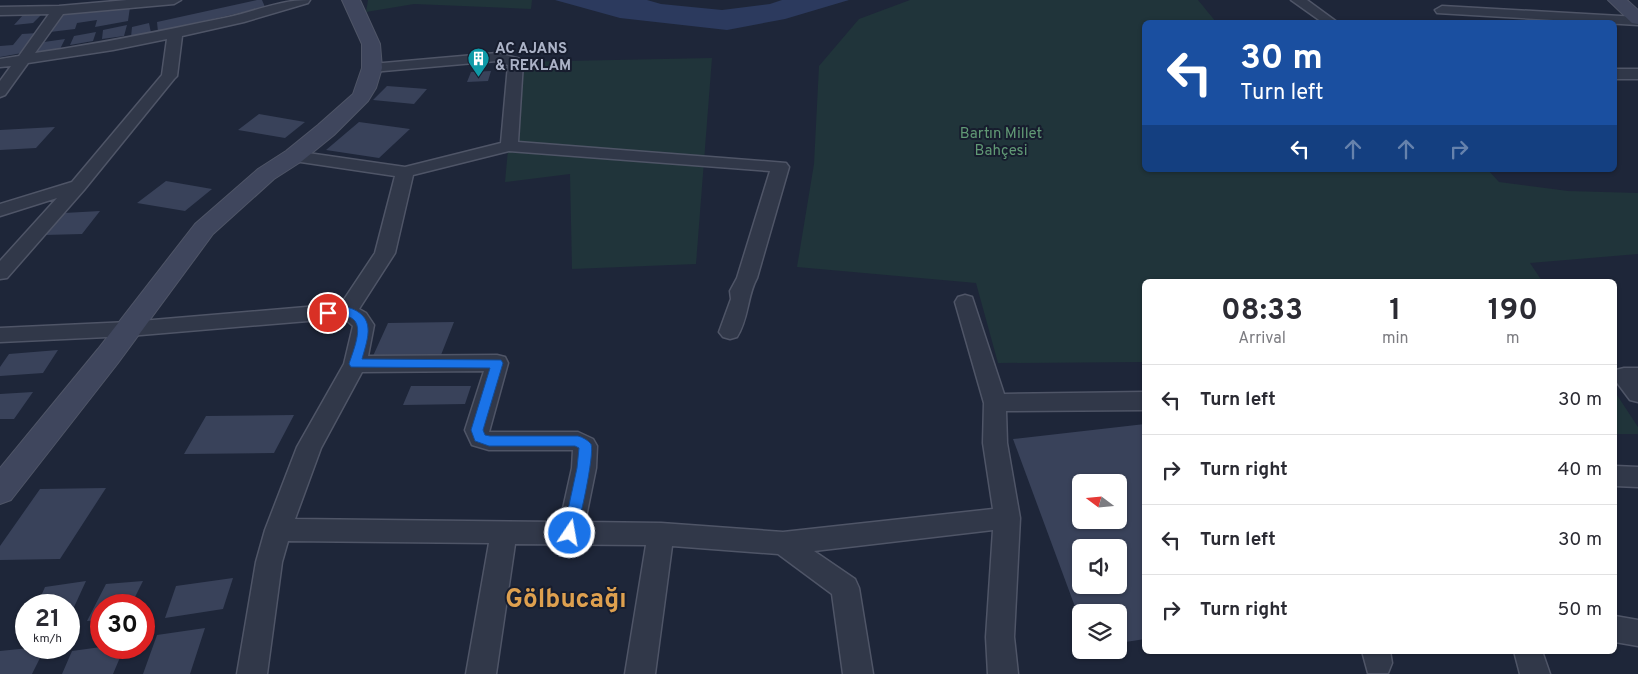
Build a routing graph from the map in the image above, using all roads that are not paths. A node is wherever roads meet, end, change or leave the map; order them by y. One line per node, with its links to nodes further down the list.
1 (174, 0): 7 (street)
2 (303, 0): 13 (street)
3 (352, 0): 16 (main road)
4 (1298, 0): 10 (street)
5 (1429, 0): 8 (street)
6 (1617, 0): 12 (main road)
7 (59, 10): 9 (street); 14 (street)
8 (1442, 10): 11 (street); 12 (street)
9 (0, 11)
10 (1327, 20)
11 (1454, 20)
12 (1638, 20)
13 (175, 33): 14 (street); 23 (street)
14 (23, 60): 15 (street); 19 (street)
15 (0, 63)
16 (372, 68): 20 (street); 21 (main road)
17 (1617, 74): 18 (street)
18 (1638, 74)
19 (0, 92)
20 (509, 146): 22 (street); 29 (street)
21 (294, 156): 22 (street); 28 (main road)
22 (405, 172): 27 (street)
23 (78, 186): 24 (street); 25 (street)
24 (0, 210)
25 (0, 273)
26 (965, 302): 35 (street)
27 (347, 311): 28 (street); 31 (street)
28 (129, 328): 30 (street); 38 (main road)
29 (730, 332)
30 (0, 335)
31 (355, 364): 40 (street); 42 (street)
32 (1638, 376): 33 (street)
33 (1638, 394)
34 (1142, 400): 35 (street)
35 (995, 403): 39 (street)
36 (1617, 476): 37 (street)
37 (1638, 477)
38 (0, 491)
39 (1007, 518): 44 (street); 52 (street)
40 (278, 530): 41 (street); 48 (street)
41 (504, 532): 42 (street); 49 (street)
42 (570, 533): 43 (street)
43 (661, 534): 44 (street); 50 (street)
44 (783, 543): 51 (street)
45 (1617, 629): 46 (street)
46 (1638, 633)
47 (1529, 654): 53 (street)
48 (252, 674)
49 (481, 674)
50 (640, 674)
51 (858, 674)
52 (1002, 674)
53 (1535, 674)

